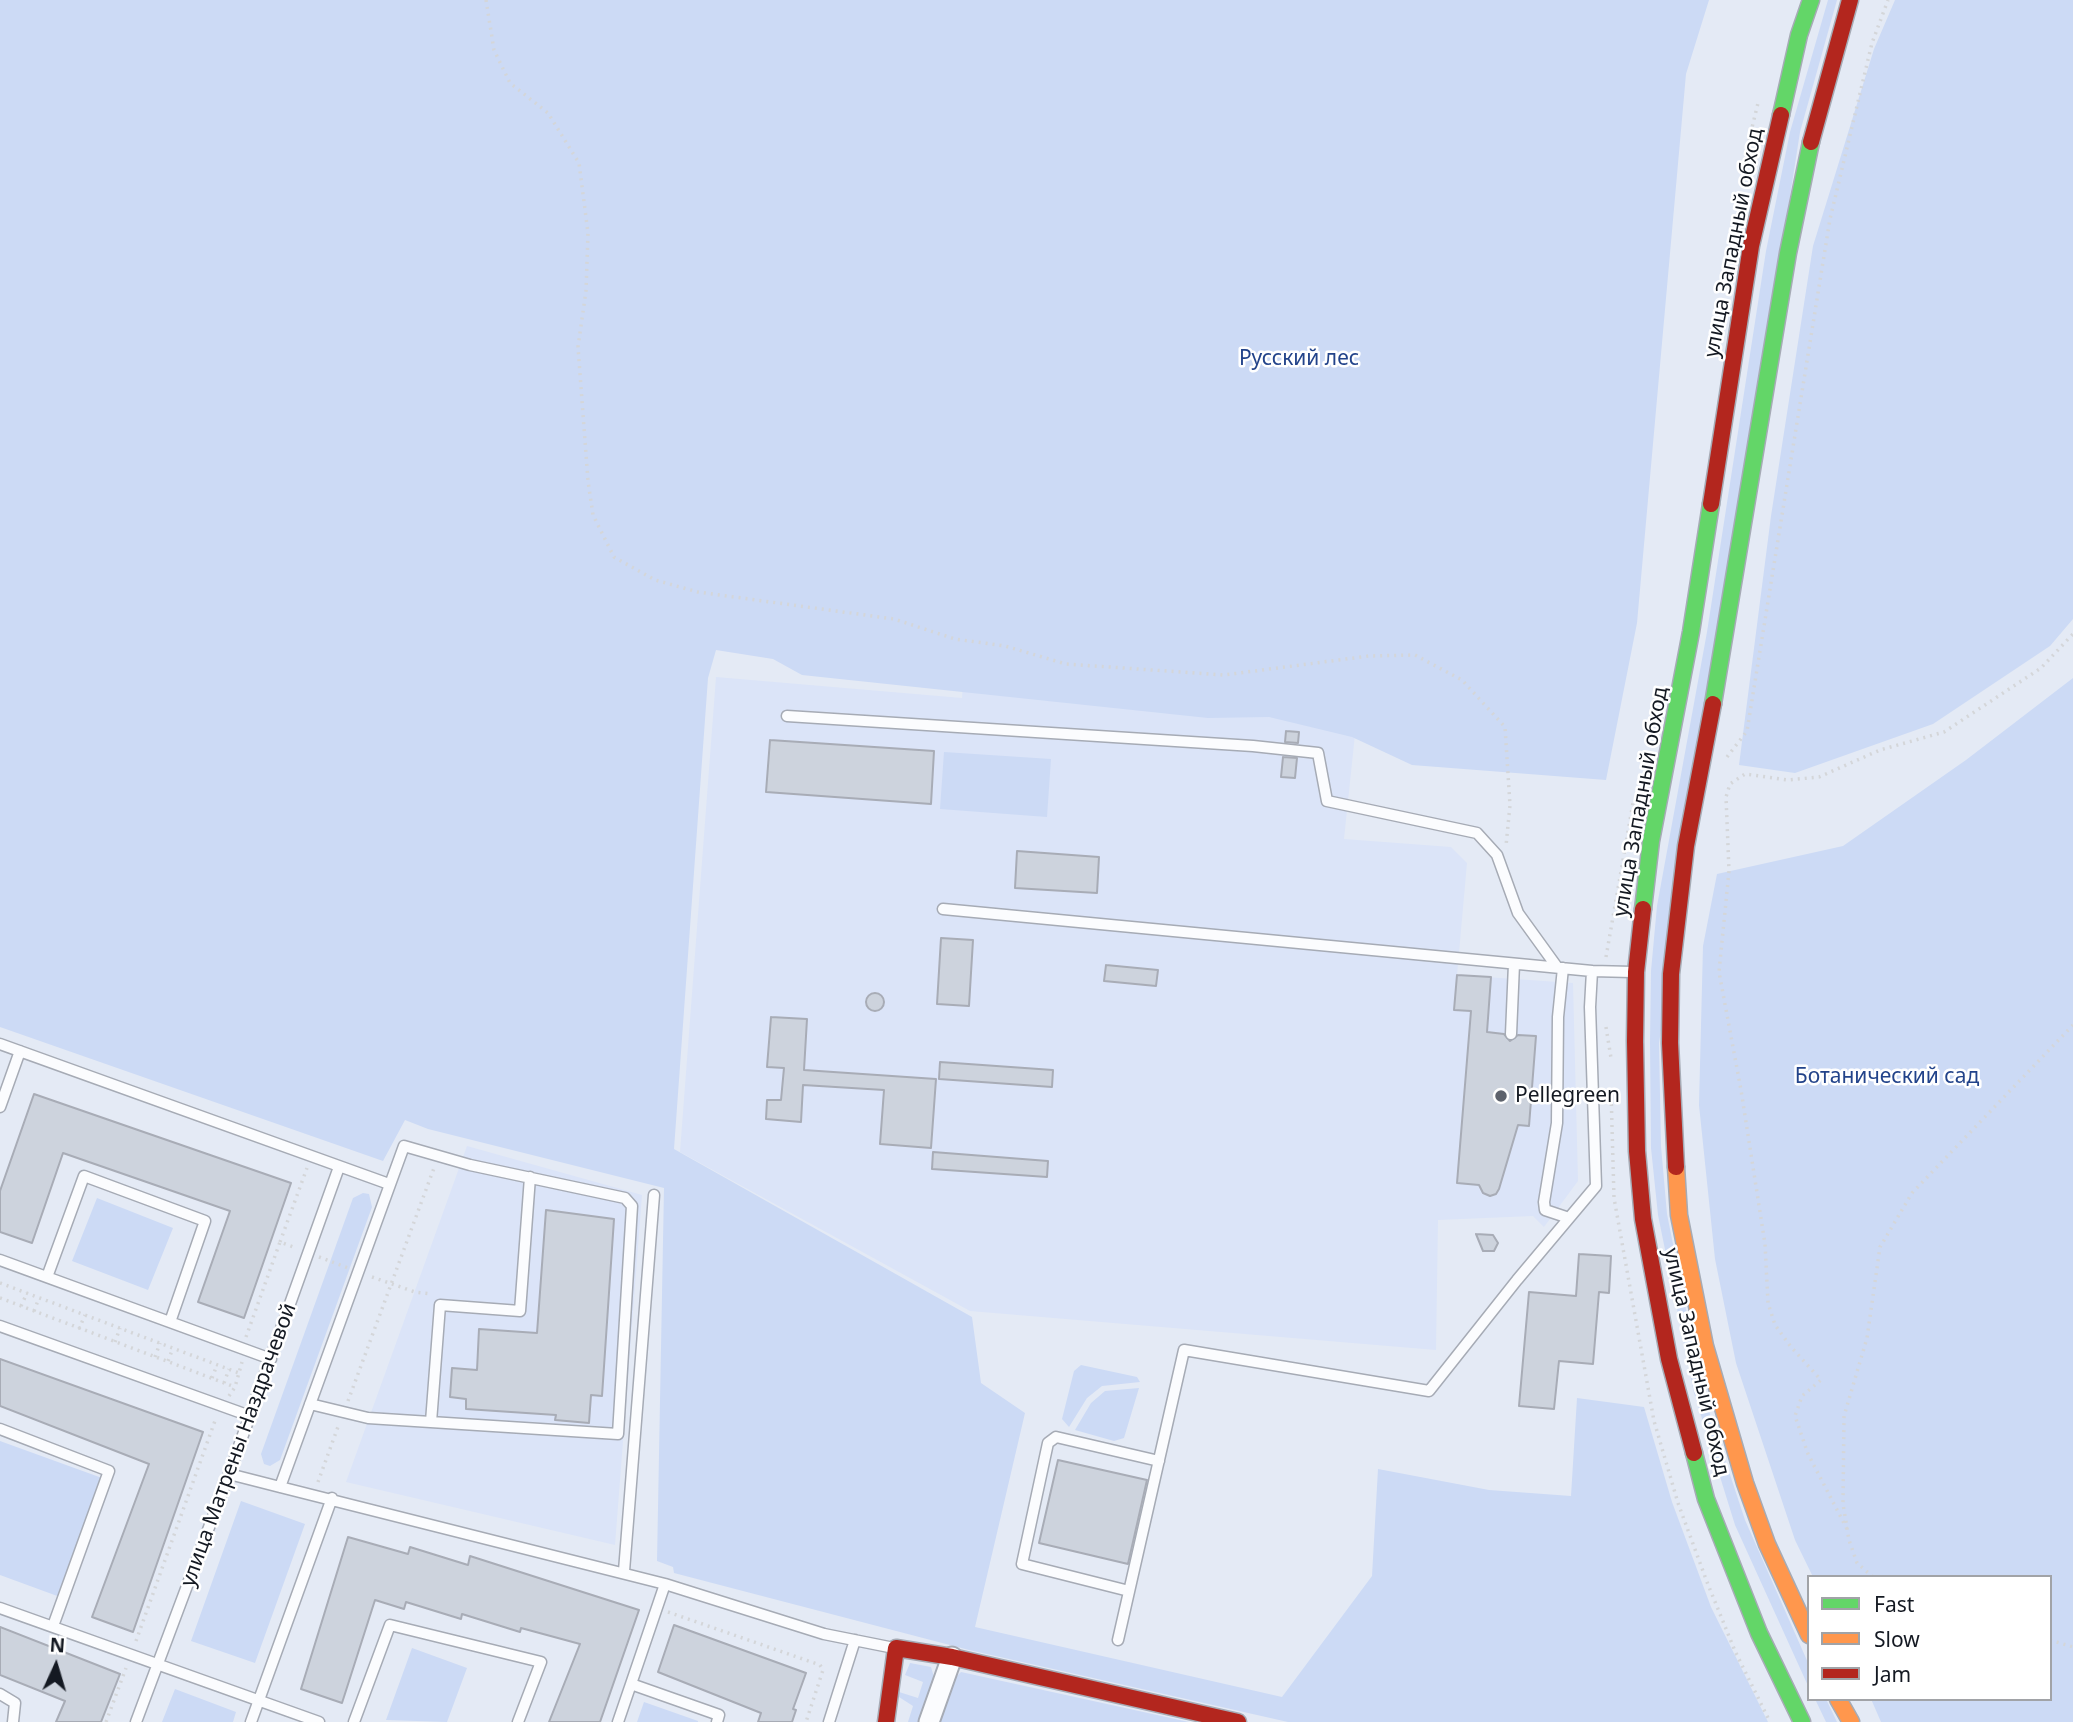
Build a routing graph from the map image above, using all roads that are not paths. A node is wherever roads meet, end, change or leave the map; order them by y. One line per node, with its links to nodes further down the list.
1 (1811, 0): 8 (main road, улица Западный обход)
2 (1850, 0): 36 (main road, улица Западный обход)
3 (787, 716): 6 (lane)
4 (943, 909): 5 (lane)
5 (1514, 964): 6 (lane); 9 (lane)
6 (1560, 967): 7 (lane); 17 (lane)
7 (1592, 971): 8 (lane); 17 (lane)
8 (1636, 972): 46 (main road, улица Западный обход)
9 (1511, 1034)
10 (0, 1044): 11 (lane)
11 (20, 1051): 12 (lane); 13 (lane)
12 (0, 1108)
13 (339, 1167): 15 (lane); 22 (lane, улица Матрены Наздрачевой)
14 (530, 1177): 15 (lane); 25 (lane); 25 (lane)
15 (389, 1184): 23 (lane)
16 (654, 1195): 31 (lane)
17 (1569, 1218): 27 (lane)
18 (0, 1260): 19 (lane)
19 (47, 1277): 20 (lane); 20 (lane)
20 (170, 1322): 22 (lane)
21 (0, 1326): 24 (lane)
22 (271, 1359): 24 (lane, улица Матрены Наздрачевой)
23 (310, 1404): 25 (lane); 29 (lane)
24 (250, 1416): 28 (lane, улица Матрены Наздрачевой)
25 (431, 1422)
26 (0, 1429): 35 (lane)
27 (1159, 1461): 33 (lane); 33 (lane)
28 (229, 1474): 29 (lane); 41 (lane, улица Матрены Наздрачевой)
29 (280, 1487): 30 (lane)
30 (332, 1498): 31 (lane); 44 (lane)
31 (624, 1571): 32 (lane)
32 (665, 1584): 37 (lane); 42 (lane)
33 (1129, 1591): 38 (lane)
34 (0, 1608): 35 (lane)
35 (53, 1626): 41 (lane)
36 (1807, 1631)
37 (855, 1640): 39 (lane); 55 (lane)
38 (1118, 1640)
39 (896, 1648): 40 (main road); 56 (main road)
40 (952, 1657): 57 (street); 58 (main road)
41 (157, 1665): 44 (lane); 48 (lane, улица Матрены Наздрачевой)
42 (631, 1684): 53 (lane); 54 (lane)
43 (0, 1694): 47 (lane)
44 (258, 1701): 49 (lane); 50 (lane)
45 (1839, 1701): 59 (main road)
46 (1801, 1721)
47 (13, 1722)
48 (136, 1722)
49 (251, 1722)
50 (319, 1722)
51 (354, 1722): 52 (lane)
52 (518, 1722)
53 (618, 1722)
54 (717, 1722)
55 (829, 1722)
56 (886, 1722)
57 (929, 1722)
58 (1238, 1722)
59 (1851, 1722)

